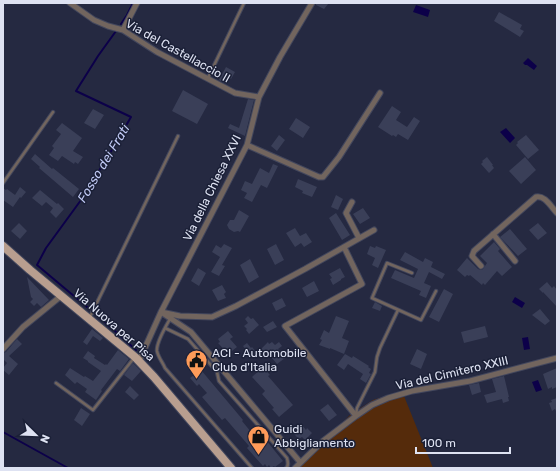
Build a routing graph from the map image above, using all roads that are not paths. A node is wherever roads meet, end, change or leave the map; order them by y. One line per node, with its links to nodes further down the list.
1 (70, 3): 5 (street, Via del Castellaccio II)
2 (244, 3): 6 (lane)
3 (312, 3): 8 (street, Via della Chiesa XXVI)
4 (137, 4): 5 (street)
5 (123, 30): 6 (street, Via del Castellaccio II)
6 (207, 79): 8 (street, Via del Castellaccio II)
7 (380, 93): 11 (street)
8 (259, 97): 11 (street, Via della Chiesa XXVI)
9 (53, 112): 12 (lane)
10 (178, 136): 28 (lane)
11 (246, 145): 26 (street, Via della Chiesa XXVI)
12 (3, 183)
13 (352, 202): 17 (street)
14 (557, 213): 16 (street)
15 (374, 230): 17 (street)
16 (493, 234): 20 (street); 21 (street)
17 (359, 238): 19 (street)
18 (3, 246): 24 (main road, Via Nuova per Pisa)
19 (344, 247): 26 (street); 36 (street)
20 (515, 261)
21 (481, 266)
22 (412, 273): 25 (lane)
23 (436, 291): 25 (lane)
24 (61, 296): 28 (main road, Via Nuova per Pisa); 32 (street)
25 (398, 310): 36 (lane)
26 (161, 312): 27 (street); 34 (street, Via della Chiesa XXVI)
27 (170, 318): 29 (lane); 30 (street)
28 (89, 319): 34 (main road, Via Nuova per Pisa)
29 (166, 328): 31 (lane); 39 (lane)
30 (186, 329): 31 (lane); 37 (street)
31 (182, 336): 40 (lane)
32 (3, 349)
33 (557, 358): 36 (street, Via del Cimitero XXIII)
34 (137, 359): 35 (lane); 38 (main road, Via Nuova per Pisa)
35 (56, 383)
36 (356, 416): 37 (street, Via del Cimitero XXIII)
37 (300, 462): 41 (street, Via del Cimitero XXIII)
38 (231, 468)
39 (252, 468)
40 (286, 468)
41 (294, 468)

